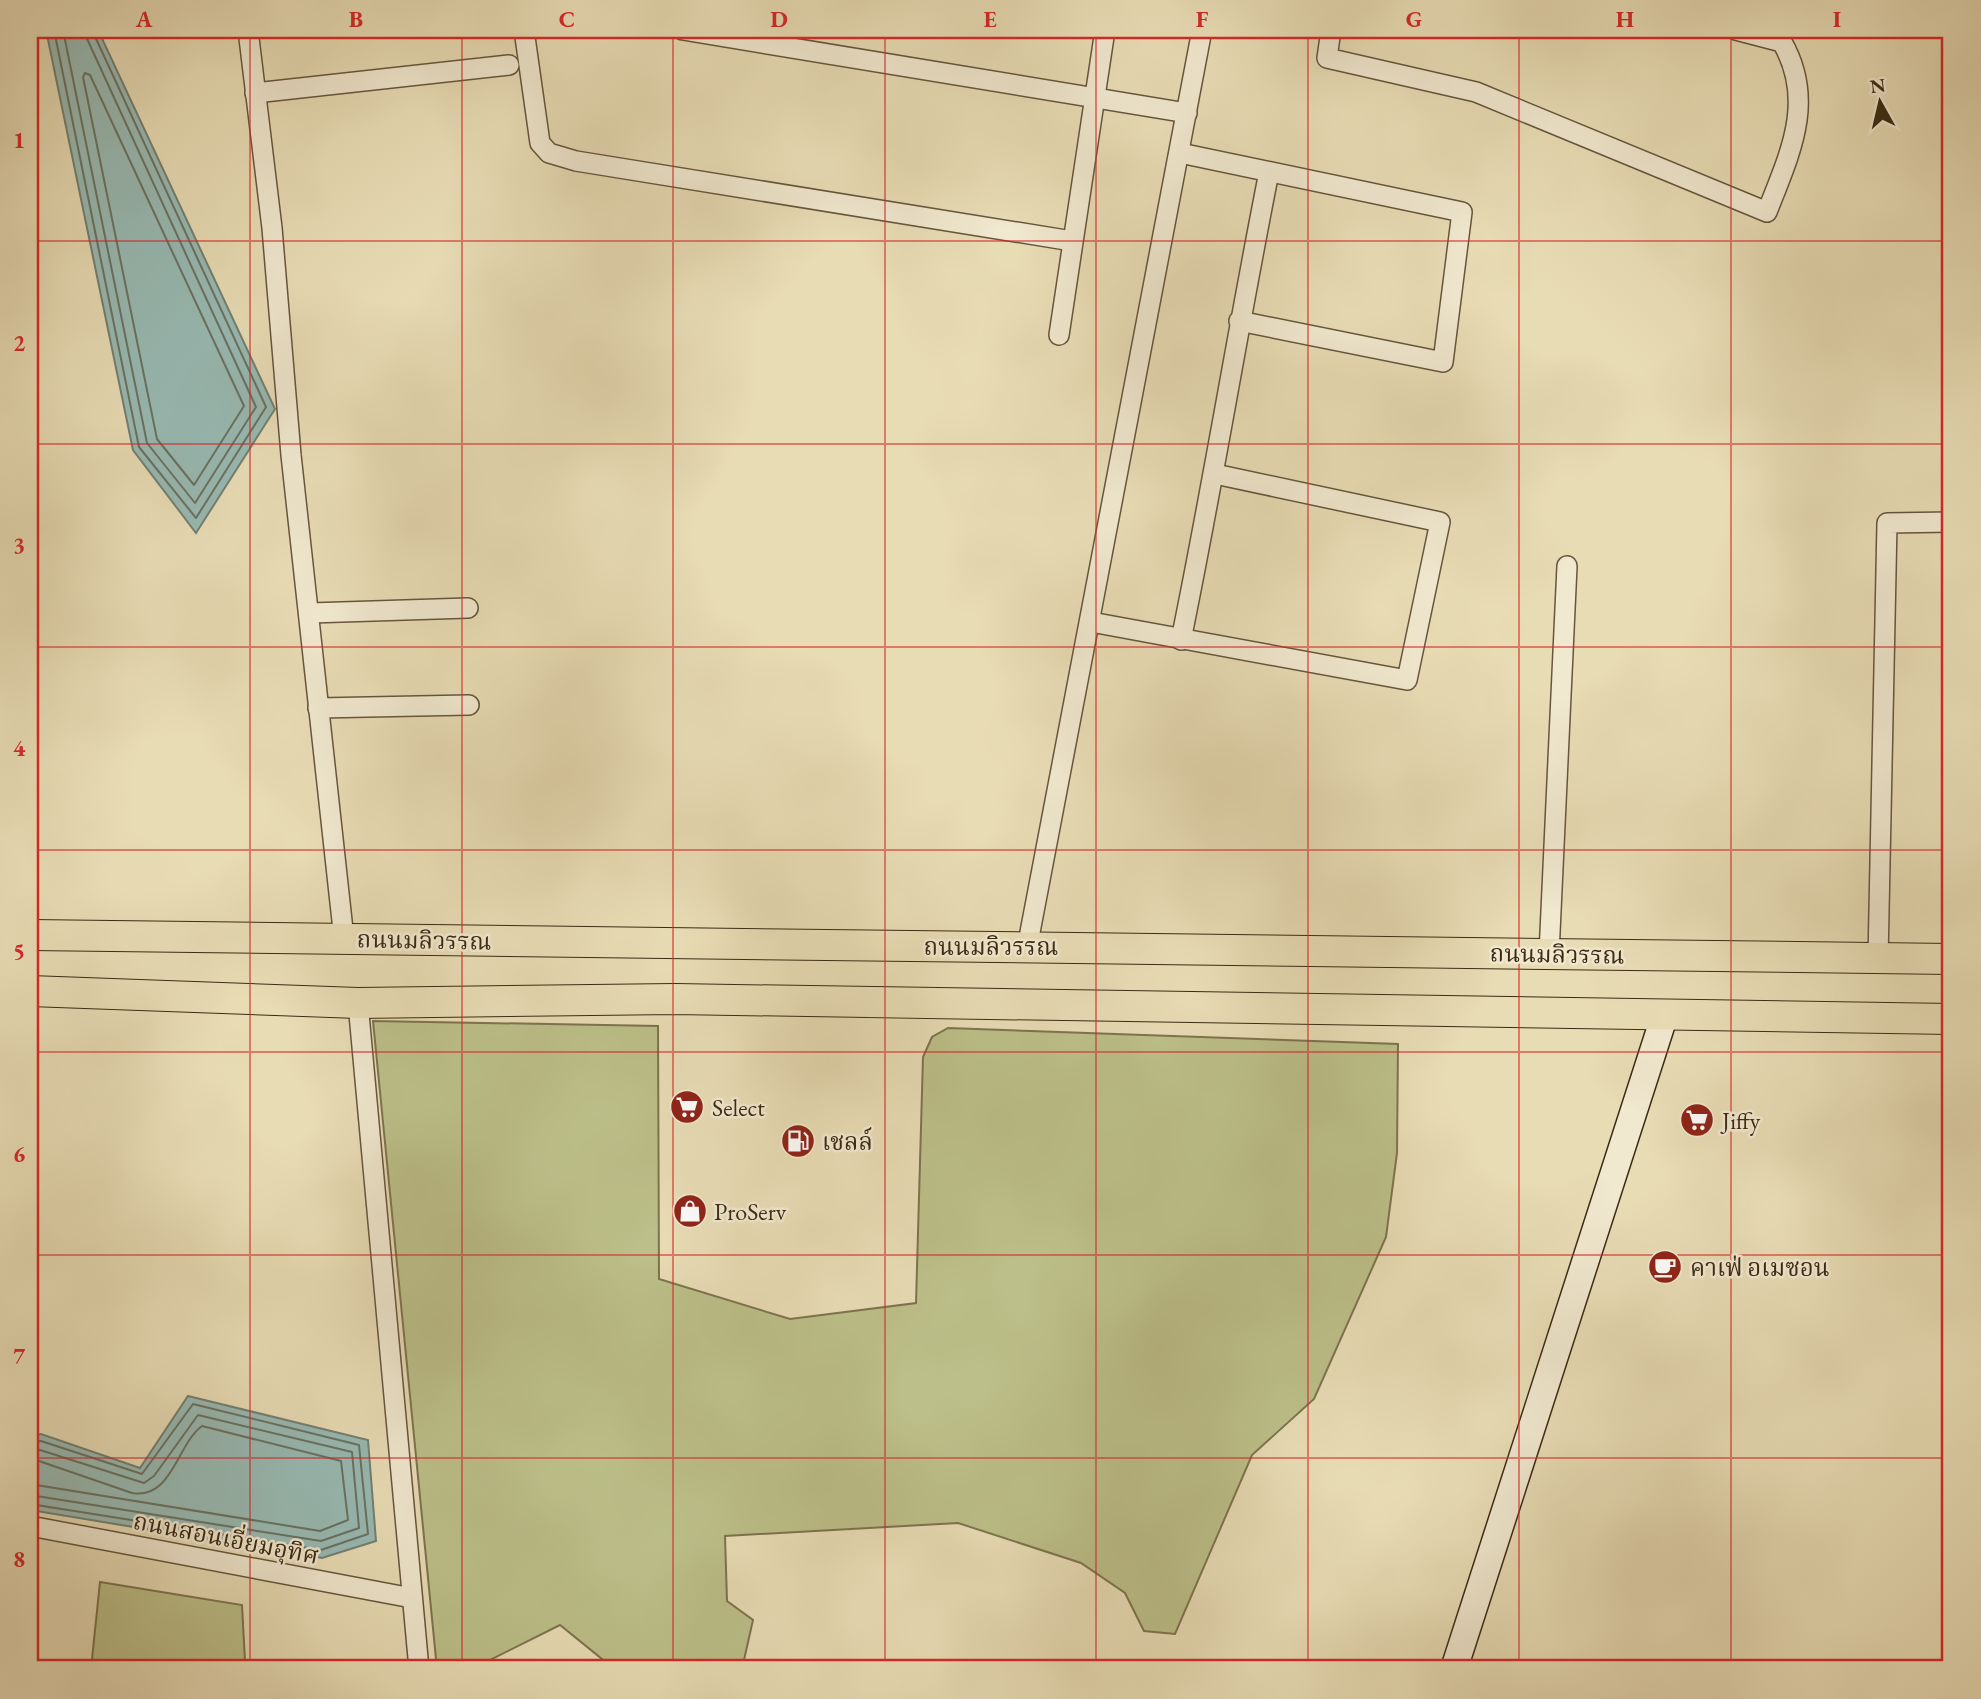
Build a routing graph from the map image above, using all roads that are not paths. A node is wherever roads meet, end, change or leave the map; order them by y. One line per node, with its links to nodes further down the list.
1 (248, 30): 9 (street)
2 (524, 30): 14 (street)
3 (683, 30): 10 (street)
4 (1105, 30): 10 (street)
5 (1202, 30): 11 (street)
6 (1331, 30): 7 (street)
7 (1736, 30)
8 (509, 65): 9 (street)
9 (256, 93): 21 (street)
10 (1093, 97): 11 (street); 14 (street)
11 (1187, 113): 12 (street)
12 (1180, 153): 13 (street); 22 (street)
13 (1269, 172): 15 (street); 15 (street)
14 (1072, 241): 16 (street)
15 (1239, 321): 17 (street)
16 (1059, 335)
17 (1215, 474): 23 (street); 23 (street)
18 (1951, 522): 30 (street)
19 (1567, 565): 29 (street)
20 (468, 608): 21 (street)
21 (310, 613): 25 (street)
22 (1091, 622): 23 (street); 28 (street)
23 (1181, 640)
24 (469, 705): 25 (street)
25 (318, 708): 27 (street)
26 (30, 935): 27 (main road, ถนนมลิวรรณ)
27 (344, 939): 28 (main road, ถนนมลิวรรณ)
28 (1027, 948): 29 (main road, ถนนมลิวรรณ)
29 (1549, 954): 30 (main road, ถนนมลิวรรณ)
30 (1878, 958): 31 (main road, ถนนมลิวรรณ)
31 (1951, 960)
32 (30, 991): 33 (main road)
33 (358, 1003): 34 (main road); 37 (street)
34 (1665, 1014): 35 (main road); 39 (street)
35 (1951, 1018)
36 (30, 1526): 37 (street, ถนนสอนเอี่ยมอุทิศ)
37 (412, 1598): 38 (street)
38 (419, 1669)
39 (1454, 1669)

